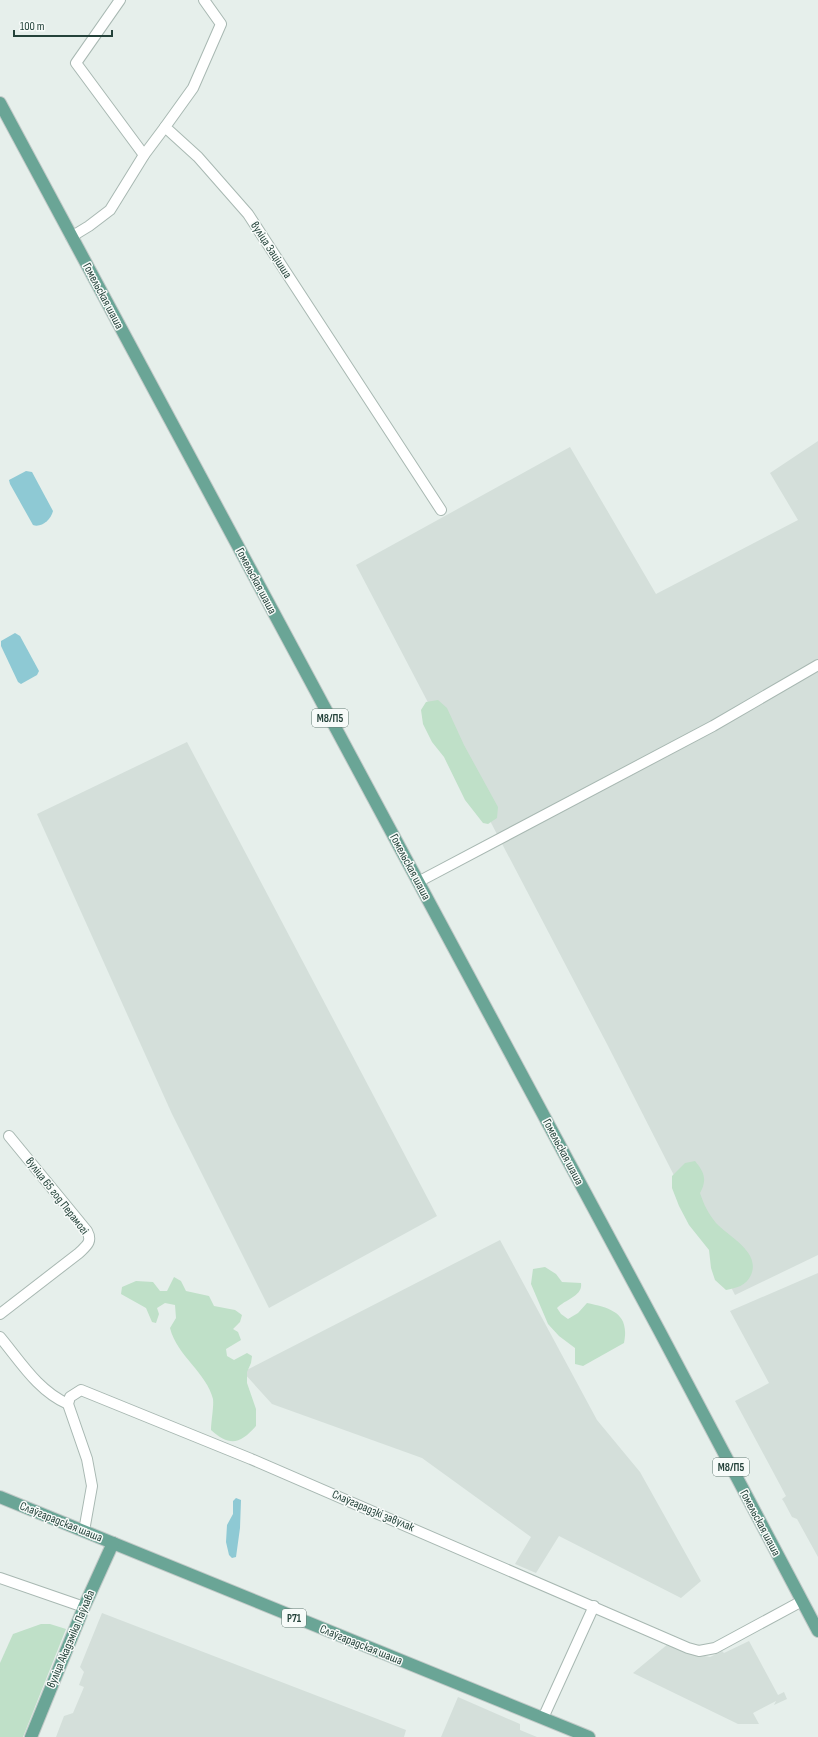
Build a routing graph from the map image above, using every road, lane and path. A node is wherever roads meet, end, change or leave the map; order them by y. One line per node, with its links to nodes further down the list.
1 (120, 0): 5 (street)
2 (204, 0): 4 (street)
3 (0, 103): 6 (main road, Гомельская шаша / М8/П5)
4 (165, 128): 5 (street); 7 (street, вуліца Зацішша)
5 (144, 155): 6 (street)
6 (71, 237): 9 (main road, Гомельская шаша / М8/П5)
7 (441, 510)
8 (818, 665): 9 (street)
9 (418, 882): 20 (main road, Гомельская шаша / М8/П5)
10 (9, 1136): 11 (street, вуліца 65 год Перамогі)
11 (0, 1314)
12 (0, 1337): 14 (street)
13 (0, 1350): 14 (street)
14 (13, 1352): 15 (street)
15 (68, 1404): 17 (street); 21 (street, Слаўгарадзкі завулак)
16 (0, 1497): 17 (main road, Слаўгарадская шаша / Р71)
17 (84, 1531): 18 (main road, Слаўгарадская шаша / Р71)
18 (113, 1543): 22 (main road, вуліца Акадэміка Паўлава); 24 (main road, Слаўгарадская шаша / Р71)
19 (0, 1578): 22 (street)
20 (802, 1601): 21 (street, Слаўгарадзкі завулак); 23 (main road, Гомельская шаша / М8/П5)
21 (594, 1606): 24 (street)
22 (84, 1607): 25 (main road, вуліца Акадэміка Паўлава)
23 (818, 1631)
24 (543, 1718): 26 (main road, Слаўгарадская шаша / Р71)
25 (31, 1737)
26 (589, 1737)

